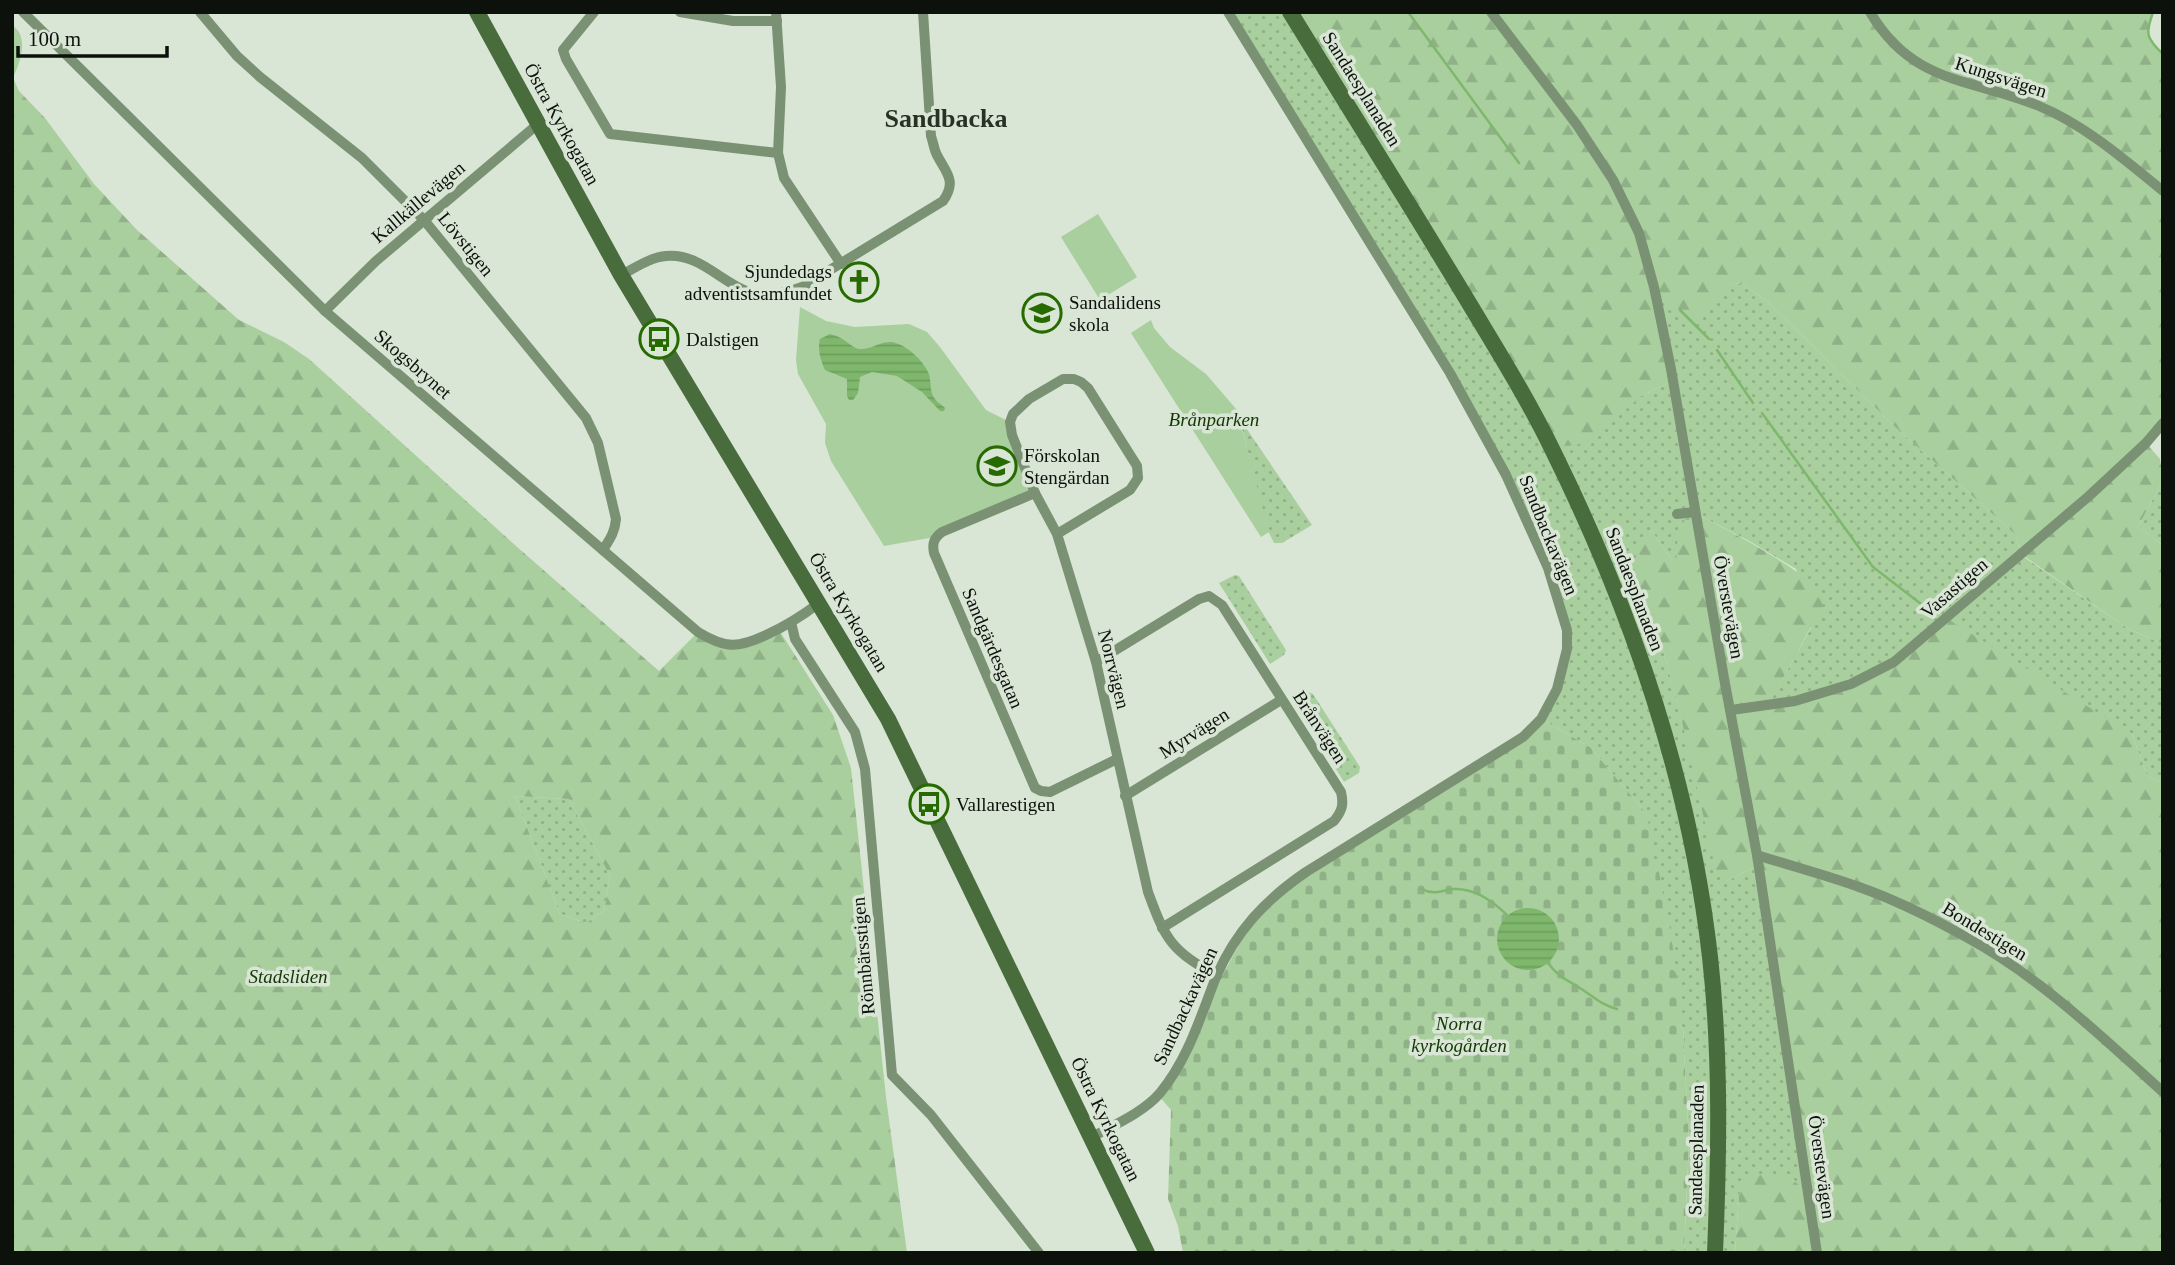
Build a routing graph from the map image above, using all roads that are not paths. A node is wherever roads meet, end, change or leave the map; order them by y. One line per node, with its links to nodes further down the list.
1 (23, 12): 18 (street, Skogsbrynet)
2 (200, 12): 15 (street, Lövstigen)
3 (477, 12): 12 (street, Östra Kyrkogatan)
4 (594, 12): 13 (street)
5 (680, 12): 11 (street)
6 (923, 12): 16 (street)
7 (1228, 12): 34 (street, Sandbackavägen)
8 (1290, 12): 39 (street, Sandaesplanaden)
9 (1491, 12): 21 (street, Överstevägen)
10 (1870, 12): 14 (street, Kungsvägen)
11 (776, 17): 13 (street)
12 (538, 124): 15 (street, Kallkällevägen); 17 (street, Östra Kyrkogatan)
13 (778, 153): 16 (street)
14 (2163, 191)
15 (424, 220): 18 (street, Kallkällevägen); 24 (street, Lövstigen)
16 (841, 264): 17 (street)
17 (621, 275): 25 (street, Östra Kyrkogatan)
18 (325, 311): 24 (street, Skogsbrynet)
19 (2163, 424): 29 (street, Vasastigen)
20 (1035, 493): 23 (street, Norrvägen); 23 (street, Norrvägen); 30 (street, Sandgärdesgatan)
21 (1695, 512): 22 (street); 29 (street, Överstevägen)
22 (1677, 514)
23 (1056, 534): 27 (street, Norrvägen)
24 (603, 550): 26 (street, Skogsbrynet)
25 (819, 603): 26 (street, Skogsbrynet); 36 (street, Östra Kyrkogatan)
26 (791, 622): 37 (street, Rönnbärsstigen)
27 (1096, 662): 28 (street, Brånvägen); 30 (street, Norrvägen)
28 (1281, 700): 31 (street, Myrvägen); 33 (street, Brånvägen)
29 (1731, 710): 32 (street, Överstevägen)
30 (1117, 759): 31 (street, Norrvägen)
31 (1125, 796): 33 (street, Norrvägen)
32 (1757, 855): 35 (street, Bondestigen); 40 (street, Överstevägen)
33 (1161, 928): 34 (street, Norrvägen)
34 (1217, 976): 36 (street, Sandbackavägen)
35 (2163, 1092)
36 (1092, 1137): 38 (street, Östra Kyrkogatan)
37 (1039, 1253)
38 (1147, 1253)
39 (1715, 1253)
40 (1817, 1253)

